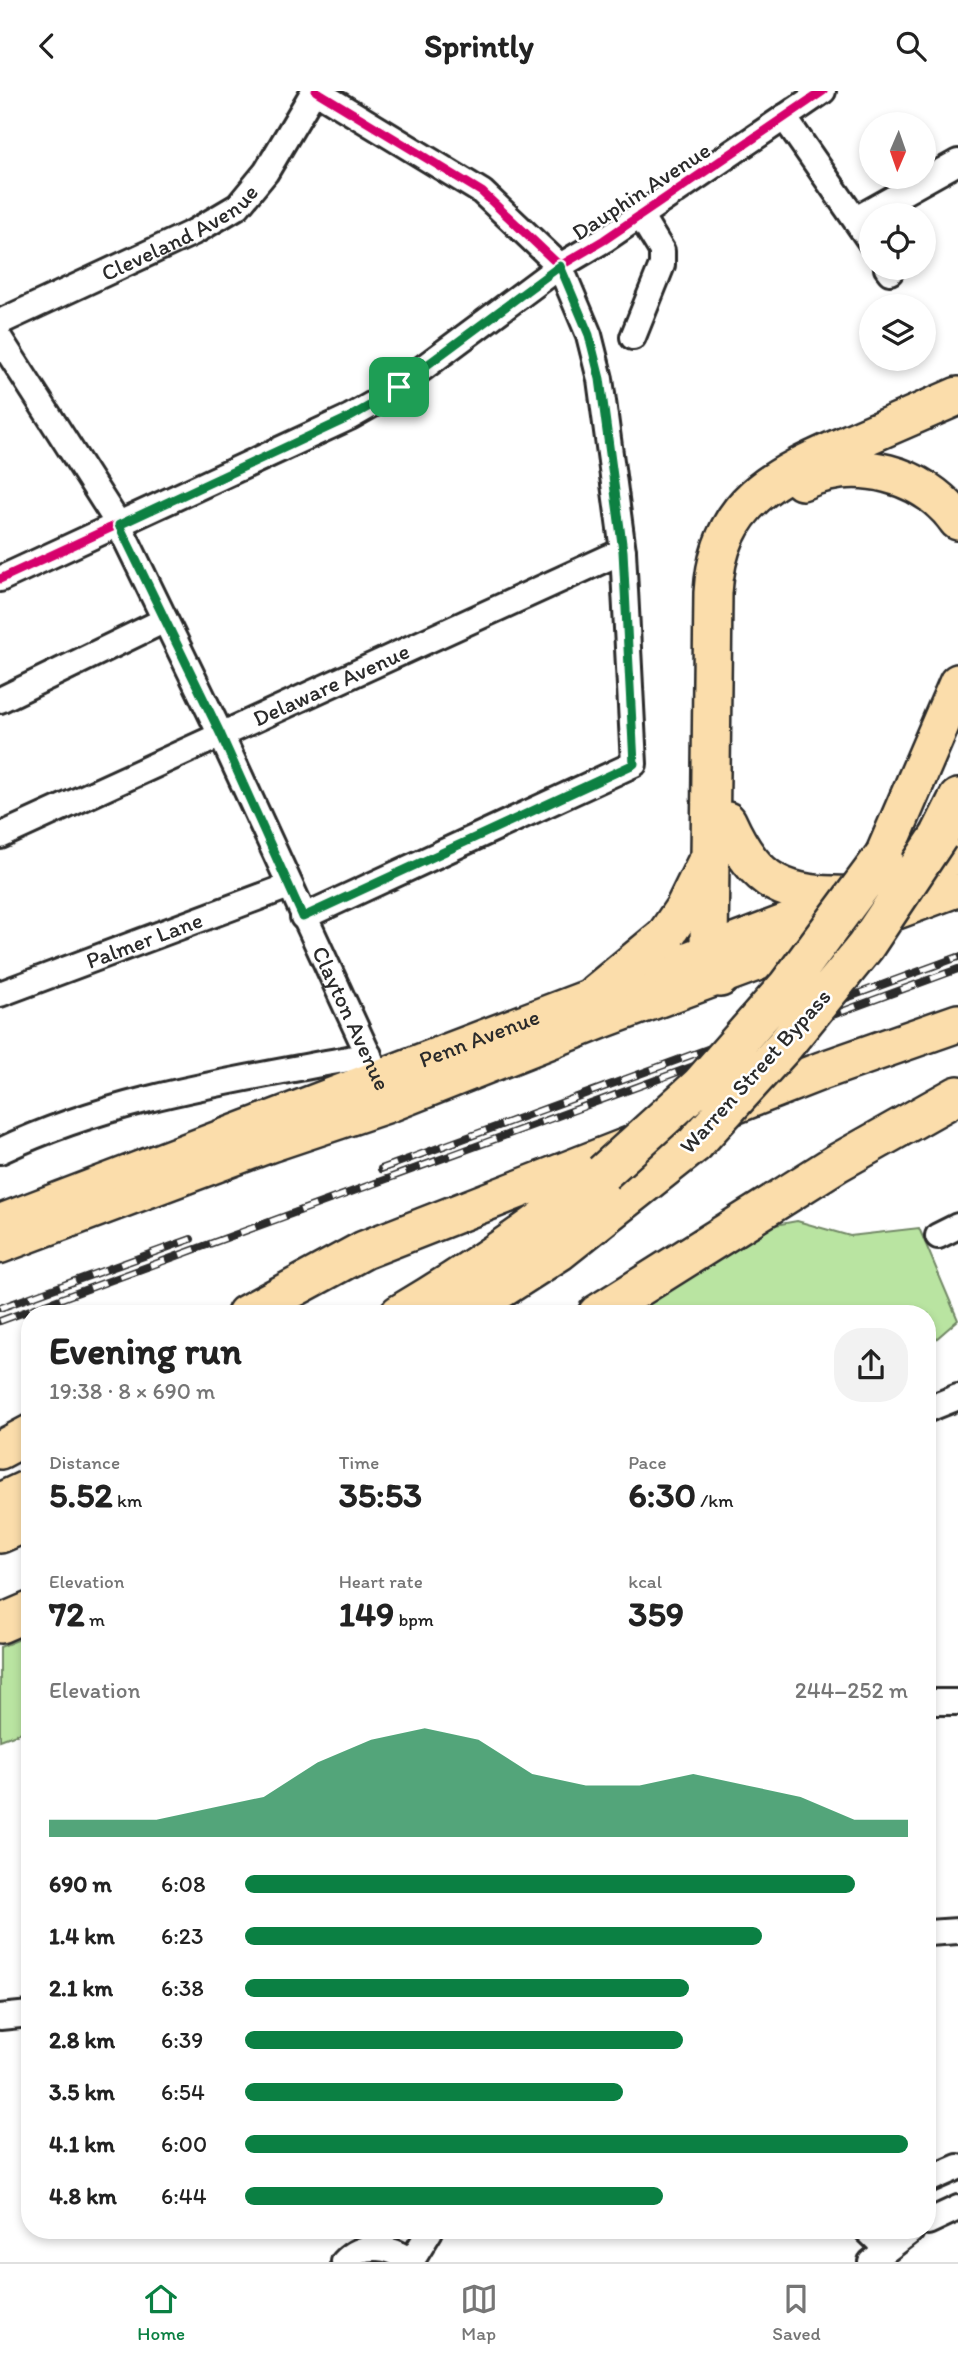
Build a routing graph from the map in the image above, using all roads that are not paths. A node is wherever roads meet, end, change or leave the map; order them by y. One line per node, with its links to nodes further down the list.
1 (315, 91): 8 (street); 9 (street, Cleveland Avenue)
2 (823, 91): 3 (street, Dauphin Avenue)
3 (785, 117): 5 (street, Dauphin Avenue); 6 (street)
4 (958, 162): 6 (street)
5 (640, 215): 8 (street, Dauphin Avenue); 10 (street)
6 (856, 219): 7 (street)
7 (859, 224)
8 (560, 266): 14 (street, Dauphin Avenue); 15 (street)
9 (0, 322)
10 (633, 337)
11 (0, 339): 14 (street, Clayton Avenue)
12 (958, 396): 25 (highway)
13 (958, 521): 25 (highway)
14 (119, 525): 16 (street, Dauphin Avenue); 17 (street, Clayton Avenue)
15 (623, 551): 21 (street, Delaware Avenue); 30 (street)
16 (0, 579)
17 (165, 619): 19 (street); 21 (street, Clayton Avenue)
18 (958, 683): 26 (highway)
19 (0, 700)
20 (958, 733): 26 (highway)
21 (221, 735): 24 (street, Delaware Avenue); 27 (street, Clayton Avenue)
22 (958, 798): 23 (highway, Warren Street Bypass)
23 (952, 833): 29 (main road, Penn Avenue); 42 (highway, Warren Street Bypass, bridge)
24 (0, 836)
25 (719, 837): 29 (highway); 31 (highway); 32 (highway)
26 (884, 855): 41 (highway, Warren Street Bypass, bridge)
27 (289, 885): 30 (street, Clayton Avenue); 33 (street, Palmer Lane)
28 (958, 890): 31 (main road, Penn Avenue)
29 (854, 895): 31 (main road, Penn Avenue)
30 (303, 917): 35 (street, Clayton Avenue)
31 (718, 956): 32 (main road, Penn Avenue); 35 (main road, Penn Avenue)
32 (596, 993): 35 (main road, Penn Avenue)
33 (0, 994)
34 (958, 1023): 40 (highway)
35 (380, 1079): 37 (street); 38 (main road, Penn Avenue); 39 (main road, Penn Avenue)
36 (958, 1095): 43 (highway)
37 (0, 1151)
38 (0, 1221)
39 (0, 1247)
40 (263, 1305)
41 (414, 1305)
42 (476, 1305)
43 (611, 1305)
44 (958, 1397): 45 (street)
45 (936, 1406)
46 (21, 1439): 47 (highway)
47 (0, 1450)
48 (21, 1492): 49 (highway)
49 (0, 1502)
50 (21, 1525): 51 (highway)
51 (0, 1534)
52 (21, 1615): 53 (highway)
53 (0, 1624)
54 (936, 1702): 55 (street)
55 (958, 1702)
56 (958, 1931): 57 (street)
57 (936, 1932)
58 (21, 2015): 59 (street)
59 (0, 2017)
60 (958, 2167): 61 (street)
61 (936, 2177)
62 (958, 2208): 63 (street)
63 (936, 2218)
64 (425, 2239): 69 (street)
65 (872, 2239): 67 (street)
66 (901, 2239): 67 (street)
67 (879, 2256)
68 (344, 2262): 69 (street)
69 (411, 2262)

